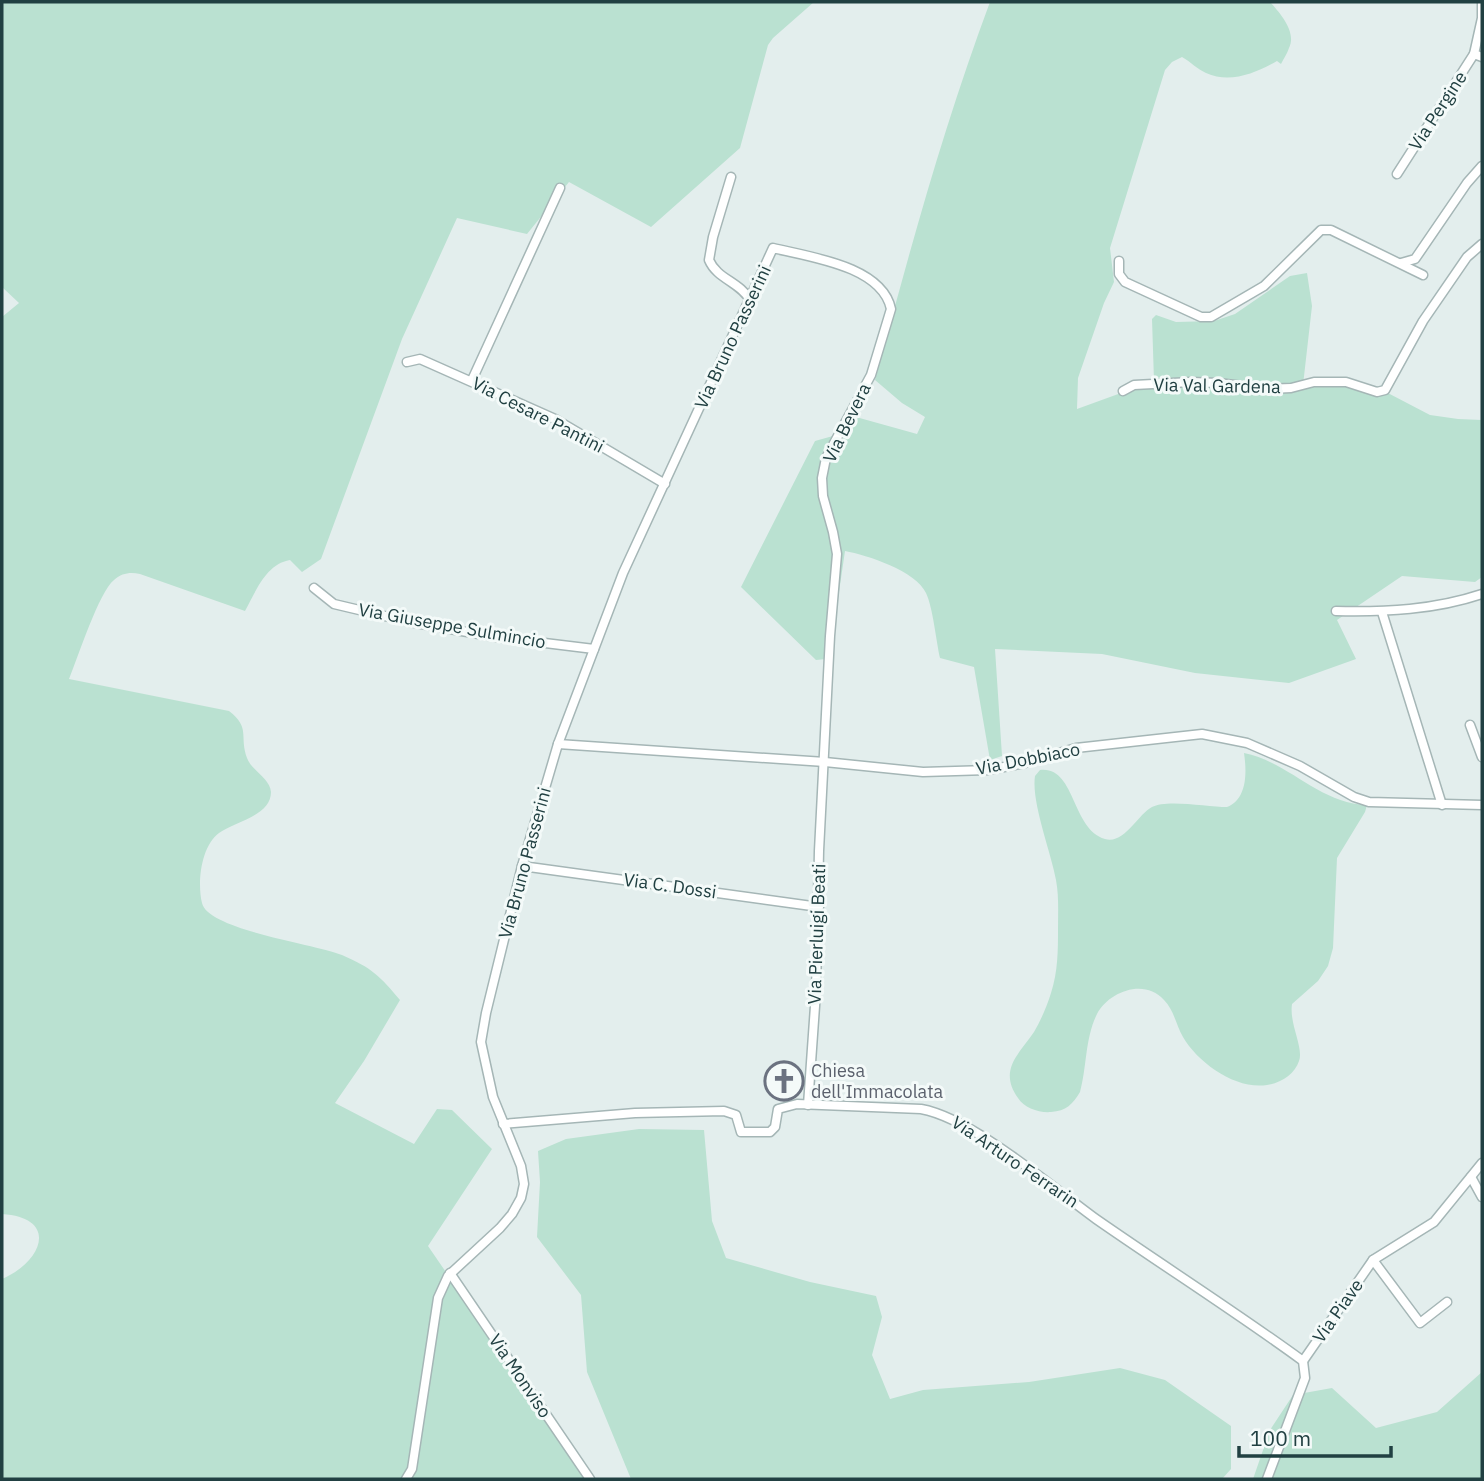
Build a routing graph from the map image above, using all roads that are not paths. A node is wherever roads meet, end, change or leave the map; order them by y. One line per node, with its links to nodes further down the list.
1 (1482, 2): 2 (street)
2 (1478, 56): 4 (street, Via Pergine)
3 (1482, 166): 10 (street)
4 (1397, 174)
5 (731, 177): 12 (street)
6 (560, 188): 14 (street)
7 (1482, 244): 15 (street, Via Val Gardena)
8 (773, 248): 12 (street, Via Bruno Passerini); 25 (street, Via Bevera)
9 (1119, 261): 10 (street)
10 (1397, 262): 11 (street)
11 (1423, 275)
12 (750, 300): 16 (street, Via Bruno Passerini)
13 (408, 362): 14 (street, Via Cesare Pantini)
14 (472, 380): 16 (street, Via Cesare Pantini)
15 (1123, 391)
16 (665, 484): 21 (street, Via Bruno Passerini)
17 (314, 589): 21 (street, Via Giuseppe Sulmincio)
18 (1482, 594): 20 (street)
19 (1336, 611): 20 (street)
20 (1382, 612): 26 (street)
21 (594, 649): 23 (street, Via Bruno Passerini)
22 (1470, 726): 24 (street)
23 (558, 744): 25 (street, Via Dobbiaco); 28 (street, Via Bruno Passerini)
24 (1482, 757)
25 (825, 762): 26 (street, Via Dobbiaco); 29 (street, Via Pierluigi Beati)
26 (1442, 804): 27 (street, Via Dobbiaco)
27 (1482, 805)
28 (522, 866): 29 (street, Via C. Dossi); 31 (street, Via Bruno Passerini)
29 (819, 907): 30 (street, Via Pierluigi Beati)
30 (808, 1105): 31 (street, Via Arturo Ferrarin); 38 (street, Via Arturo Ferrarin)
31 (503, 1124): 36 (street, Via Bruno Passerini)
32 (1482, 1163): 33 (street, Via Piave)
33 (1471, 1178): 34 (street); 35 (street, Via Piave)
34 (1482, 1197)
35 (1373, 1260): 37 (street, Via Piave); 38 (street, Via Piave)
36 (450, 1273): 39 (street, Via Bruno Passerini); 40 (street, Via Monviso)
37 (1447, 1302)
38 (1303, 1361): 41 (street)
39 (406, 1479)
40 (590, 1479)
41 (1267, 1479)

